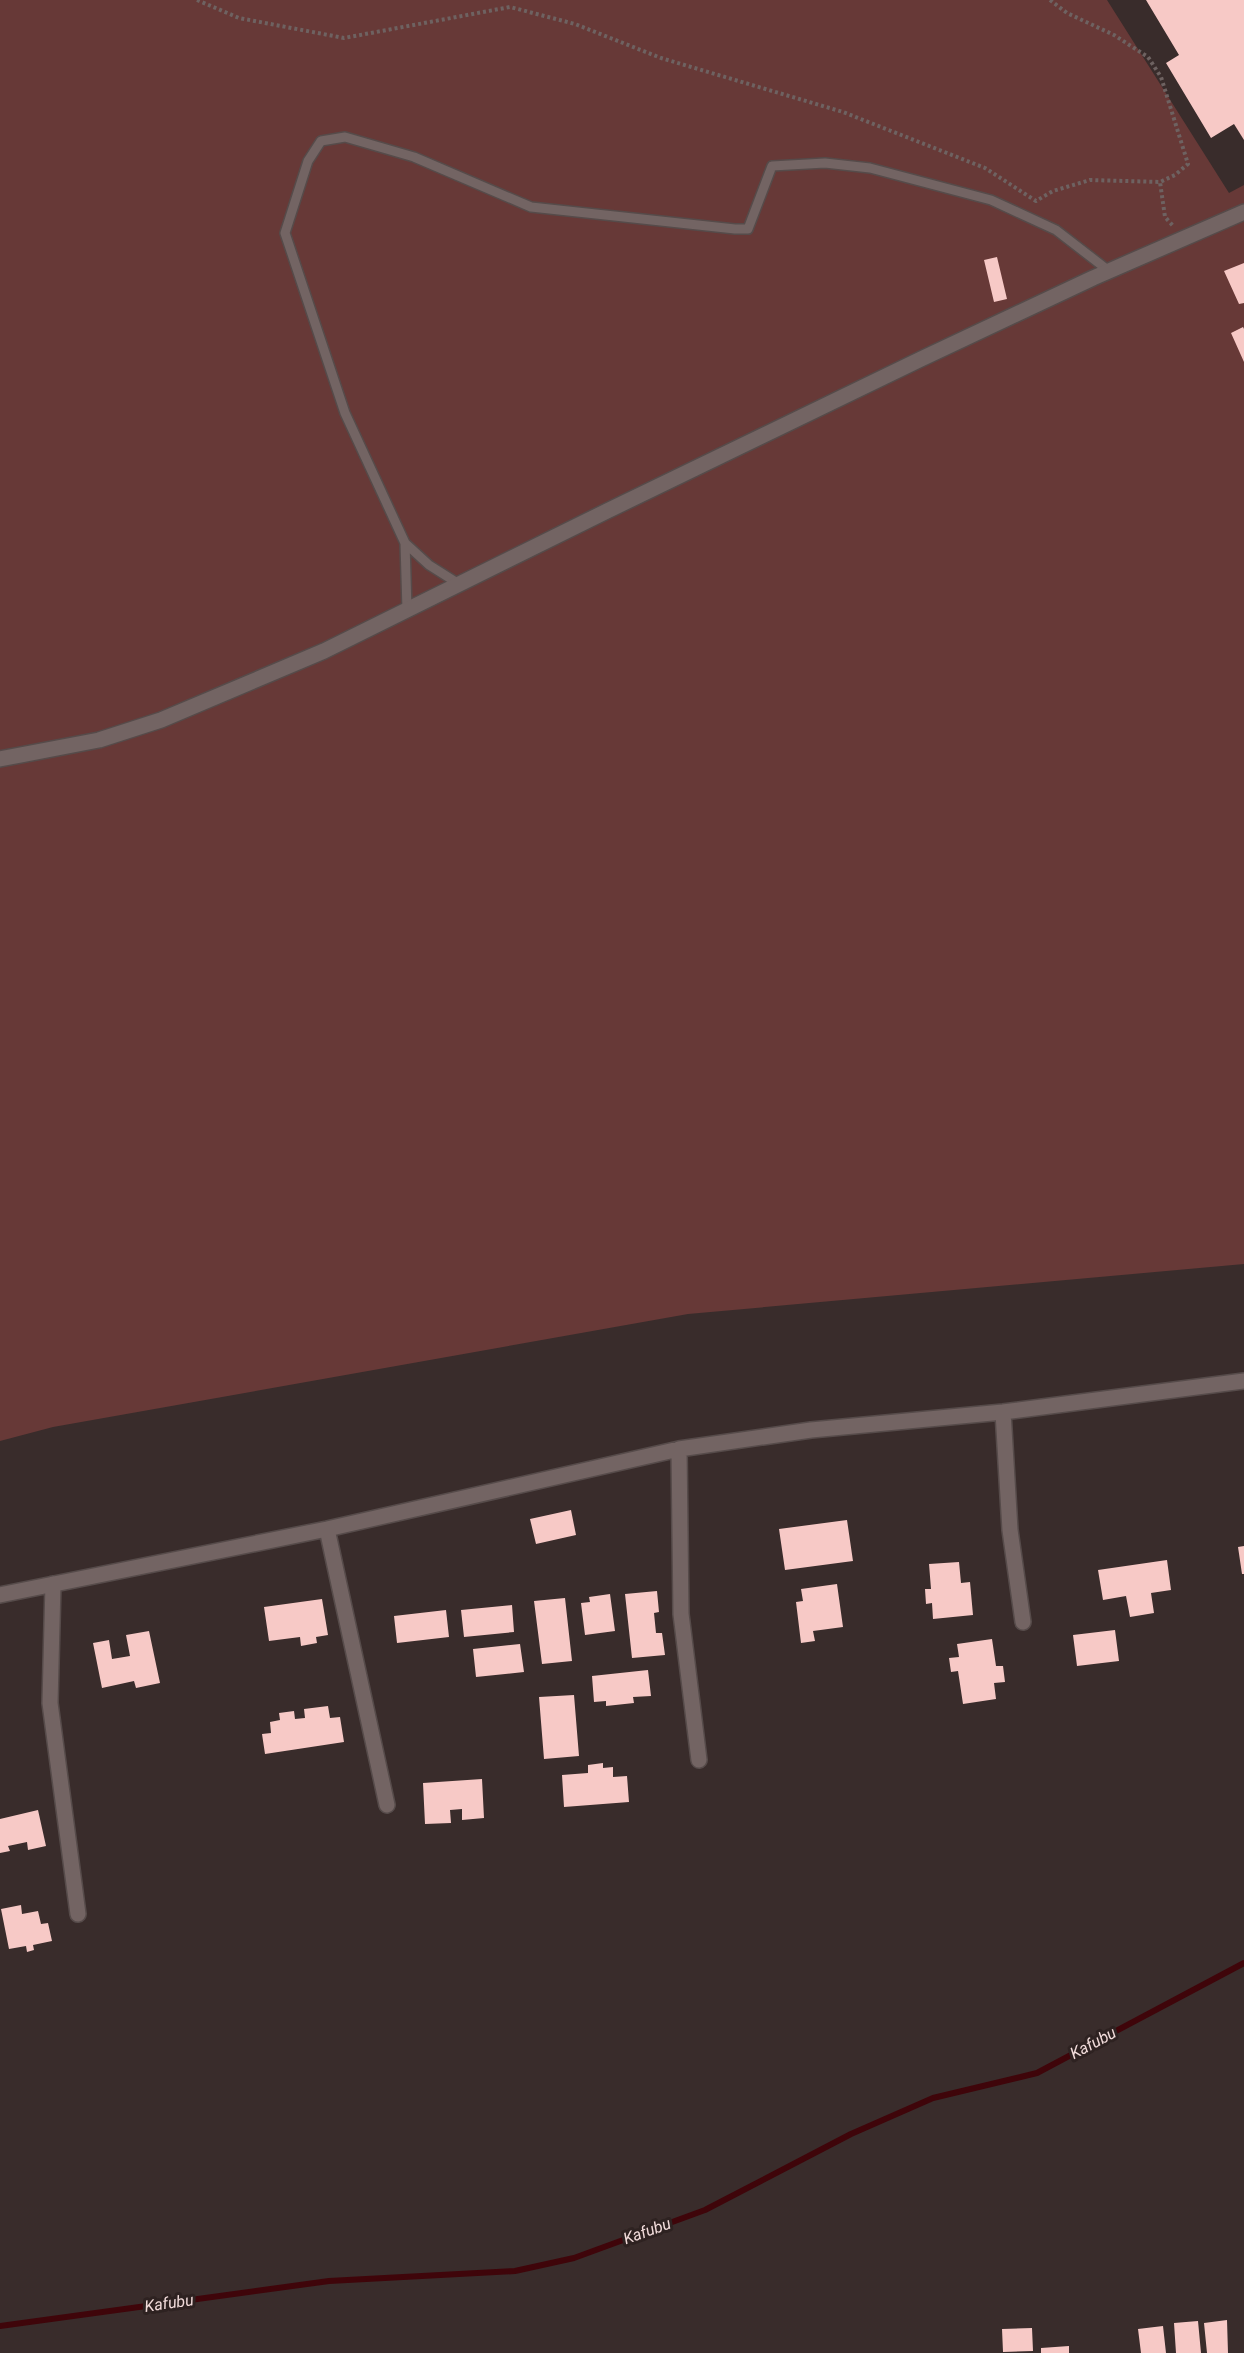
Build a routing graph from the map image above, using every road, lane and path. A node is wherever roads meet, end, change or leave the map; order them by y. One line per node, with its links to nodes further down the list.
1 (197, 0): 3 (path)
2 (1050, 0): 3 (path)
3 (1160, 182): 5 (path)
4 (1244, 212): 6 (street)
5 (1177, 230)
6 (1109, 271): 7 (lane); 8 (street)
7 (405, 543): 8 (lane); 9 (lane)
8 (459, 584): 9 (street)
9 (407, 610): 10 (street)
10 (0, 759)
11 (1244, 1381): 12 (street)
12 (1003, 1412): 13 (street); 17 (street)
13 (679, 1449): 14 (street); 18 (street)
14 (327, 1529): 15 (street); 19 (street)
15 (53, 1584): 16 (street); 20 (street)
16 (0, 1595)
17 (1023, 1622)
18 (699, 1760)
19 (387, 1805)
20 (78, 1914)

